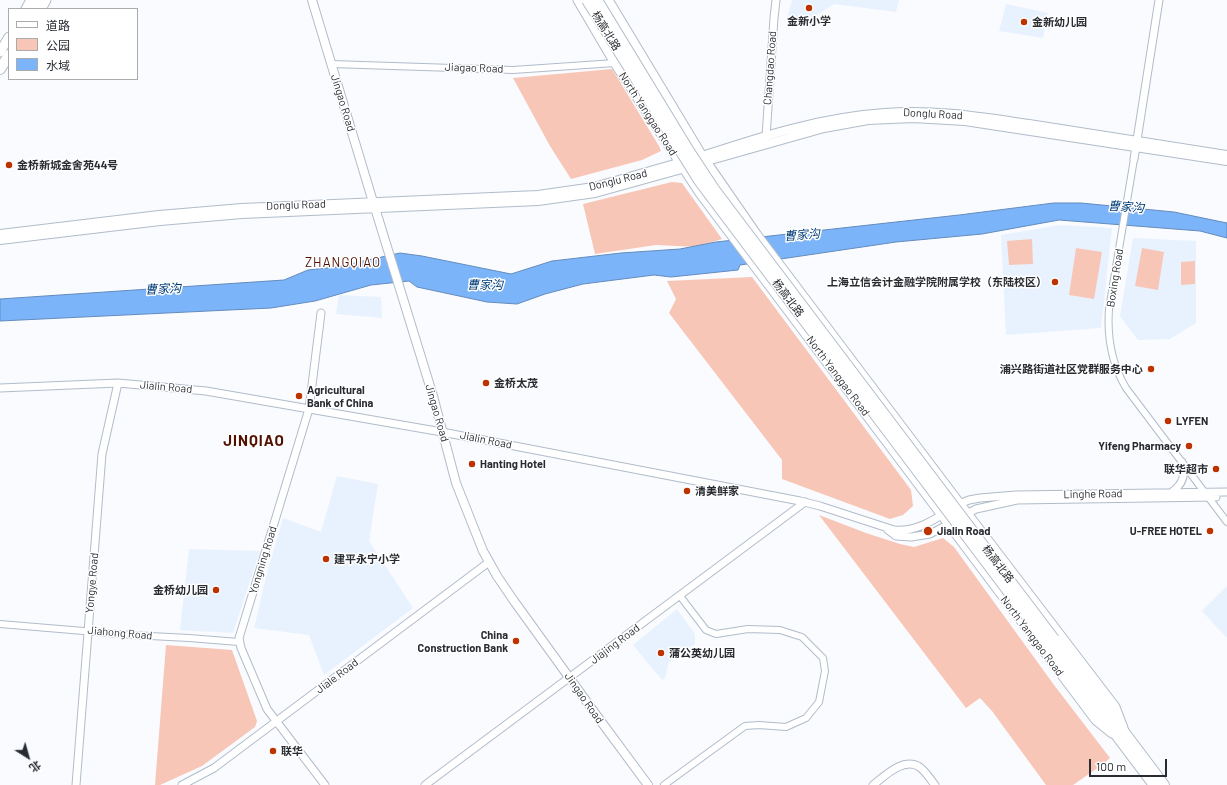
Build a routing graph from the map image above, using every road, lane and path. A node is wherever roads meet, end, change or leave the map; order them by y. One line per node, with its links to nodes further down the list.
1 (312, 0): 15 (main road, Jingao Road)
2 (578, 0): 14 (main road, North Yanggao Road)
3 (587, 0): 49 (highway, 杨高北路, bridge)
4 (597, 0): 49 (highway, 杨高北路, bridge)
5 (608, 0): 21 (main road, North Yanggao Road)
6 (776, 0): 18 (street, Changdao Road)
7 (1159, 0): 19 (street, Boxing Road)
8 (8, 39): 10 (main road)
9 (8, 48): 12 (highway)
10 (0, 52)
11 (8, 56): 16 (highway)
12 (0, 60)
13 (8, 62): 17 (main road)
14 (615, 63): 15 (street, Jiagao Road); 24 (main road, North Yanggao Road)
15 (332, 64): 25 (main road, Jingao Road)
16 (0, 69)
17 (0, 74)
18 (766, 137): 19 (main road, Donglu Road); 21 (main road, Donglu Road)
19 (1136, 144): 20 (main road, Donglu Road); 21 (main road, Donglu Road); 22 (street, Boxing Road); 23 (main road, Donglu Road)
20 (1227, 155)
21 (704, 159): 24 (main road, Donglu Road); 39 (main road, North Yanggao Road)
22 (1134, 159): 33 (street, Boxing Road)
23 (1227, 161)
24 (681, 166): 25 (main road, Donglu Road); 41 (main road, North Yanggao Road)
25 (374, 205): 26 (main road, Donglu Road); 27 (main road, Donglu Road); 32 (main road, Jingao Road)
26 (0, 234)
27 (0, 240)
28 (321, 313): 31 (street, Yongning Road)
29 (118, 383): 30 (street, Jialin Road); 31 (street, Jialin Road); 48 (street, Yongye Road)
30 (0, 388)
31 (309, 409): 32 (street, Jialin Road); 50 (street, Yongning Road)
32 (442, 432): 38 (street, Jialin Road); 45 (main road, Jingao Road)
33 (1182, 462): 34 (street); 36 (street, Boxing Road)
34 (1172, 492): 36 (street, Linghe Road); 39 (street, Linghe Road)
35 (1227, 492): 36 (street, Linghe Road)
36 (1207, 495): 37 (street, Linghe Road); 40 (street, Linghe Road); 42 (street, Boxing Road)
37 (1227, 497)
38 (802, 502): 44 (street, Jialin Road); 46 (street, Jiajing Road); 51 (street, Jiajing Road)
39 (959, 503): 40 (main road, North Yanggao Road); 41 (street, Jialin Road)
40 (966, 513): 43 (street, Linghe Road); 53 (main road, North Yanggao Road)
41 (941, 515): 43 (main road, North Yanggao Road); 44 (street, Jialin Road)
42 (1227, 522)
43 (949, 524): 44 (street, Linghe Road); 53 (main road, North Yanggao Road)
44 (885, 528)
45 (489, 562): 51 (main road, Jingao Road); 52 (street, Jiale Road)
46 (680, 596): 51 (street, Jiajing Road); 59 (street)
47 (0, 624): 48 (street, Jiahong Road)
48 (88, 631): 50 (street, Jiahong Road); 54 (street, Yongye Road)
49 (1051, 641): 53 (highway, North Yanggao Road)
50 (239, 642): 52 (street)
51 (569, 676): 57 (street, Jiajing Road); 58 (main road, Jingao Road)
52 (276, 722): 55 (street, Jiale Road); 56 (street)
53 (1121, 735): 62 (highway, North Yanggao Road); 63 (highway, North Yanggao Road)
54 (76, 785)
55 (182, 785)
56 (325, 785)
57 (425, 785)
58 (648, 785)
59 (664, 785)
60 (873, 785): 61 (street)
61 (936, 785)
62 (1154, 785)
63 (1164, 785)

